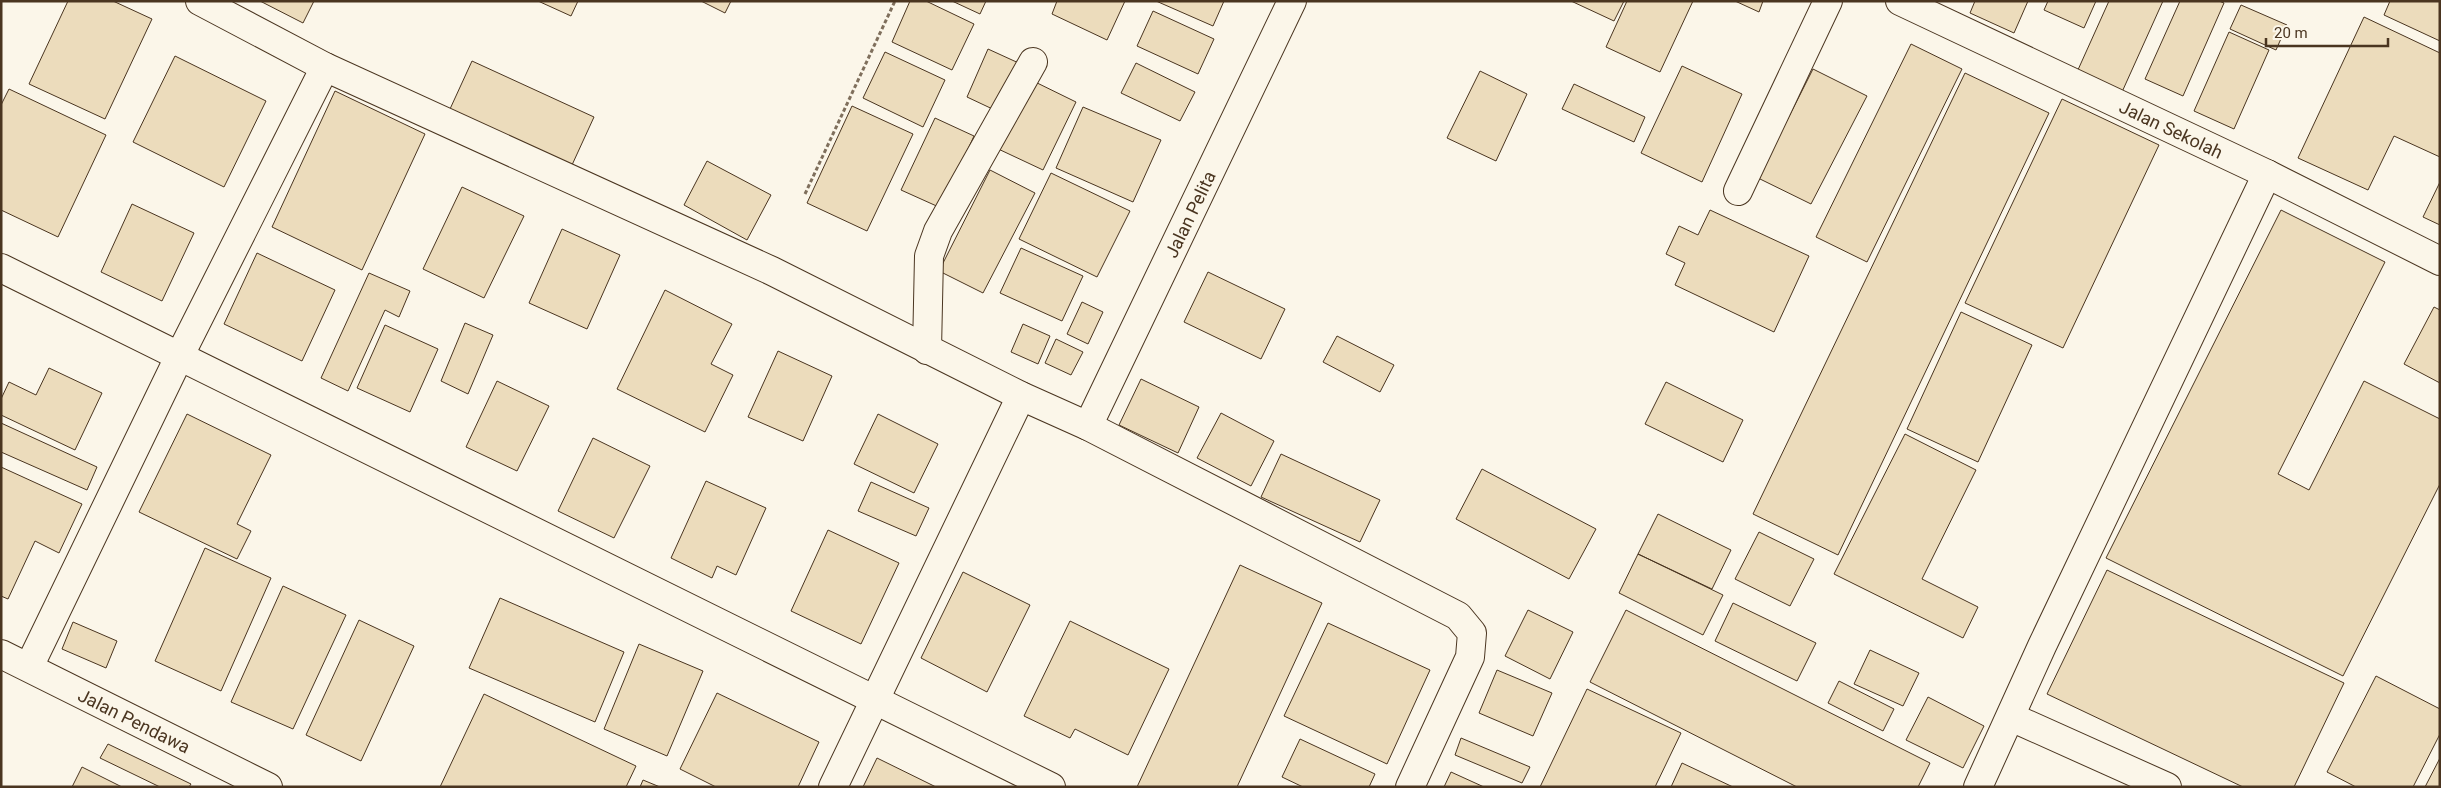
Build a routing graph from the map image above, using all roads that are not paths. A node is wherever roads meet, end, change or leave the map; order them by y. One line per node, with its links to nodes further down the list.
1 (200, 1): 6 (street)
2 (1292, 1): 14 (street, Jalan Pelita)
3 (1828, 1): 8 (street)
4 (1905, 2): 7 (street, Jalan Sekolah)
5 (1033, 62): 11 (street)
6 (325, 67): 11 (street); 12 (street)
7 (2267, 174): 9 (street, Jalan Sekolah); 18 (street)
8 (1738, 190)
9 (2440, 261)
10 (1, 268): 12 (street)
11 (927, 350): 13 (street)
12 (180, 356): 16 (street); 17 (street)
13 (1020, 396): 14 (street); 17 (street)
14 (1088, 426): 22 (street)
15 (1, 654): 16 (street, Jalan Pendawa)
16 (29, 667): 19 (street, Jalan Pendawa)
17 (875, 698): 20 (street); 21 (street)
18 (2011, 717): 23 (street); 24 (street)
19 (268, 787)
20 (833, 787)
21 (1052, 787)
22 (1410, 787)
23 (1978, 787)
24 (2167, 787)

